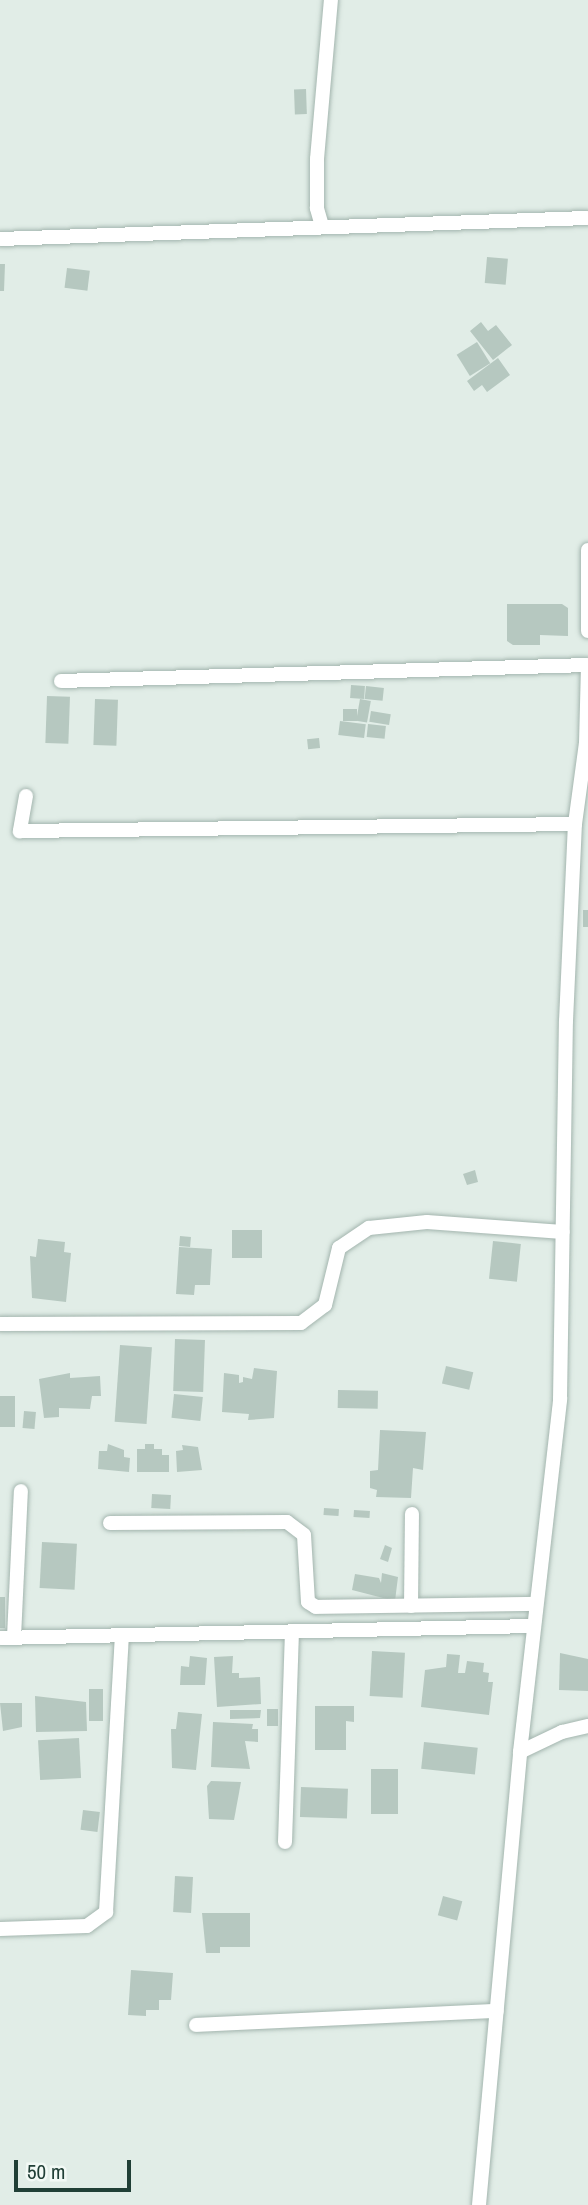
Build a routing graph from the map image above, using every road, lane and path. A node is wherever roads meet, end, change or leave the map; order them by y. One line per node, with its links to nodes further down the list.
1 (331, 0): 3 (street)
2 (588, 218): 3 (street)
3 (322, 226): 4 (street)
4 (0, 239)
5 (588, 550): 6 (street)
6 (588, 631)
7 (588, 666): 8 (street); 10 (street)
8 (61, 681)
9 (26, 796): 10 (street)
10 (575, 824): 11 (street)
11 (563, 1232): 12 (street); 16 (street)
12 (0, 1324)
13 (21, 1491): 21 (street)
14 (412, 1514): 17 (street)
15 (110, 1522): 17 (street)
16 (536, 1604): 17 (street); 18 (street)
17 (411, 1606)
18 (534, 1626): 19 (street); 23 (street)
19 (292, 1631): 20 (street); 24 (street)
20 (122, 1635): 21 (street); 25 (street)
21 (7, 1637)
22 (588, 1726): 23 (street)
23 (520, 1752): 26 (street)
24 (285, 1842)
25 (0, 1929)
26 (497, 2011): 27 (street); 28 (street)
27 (196, 2025)
28 (479, 2205)

